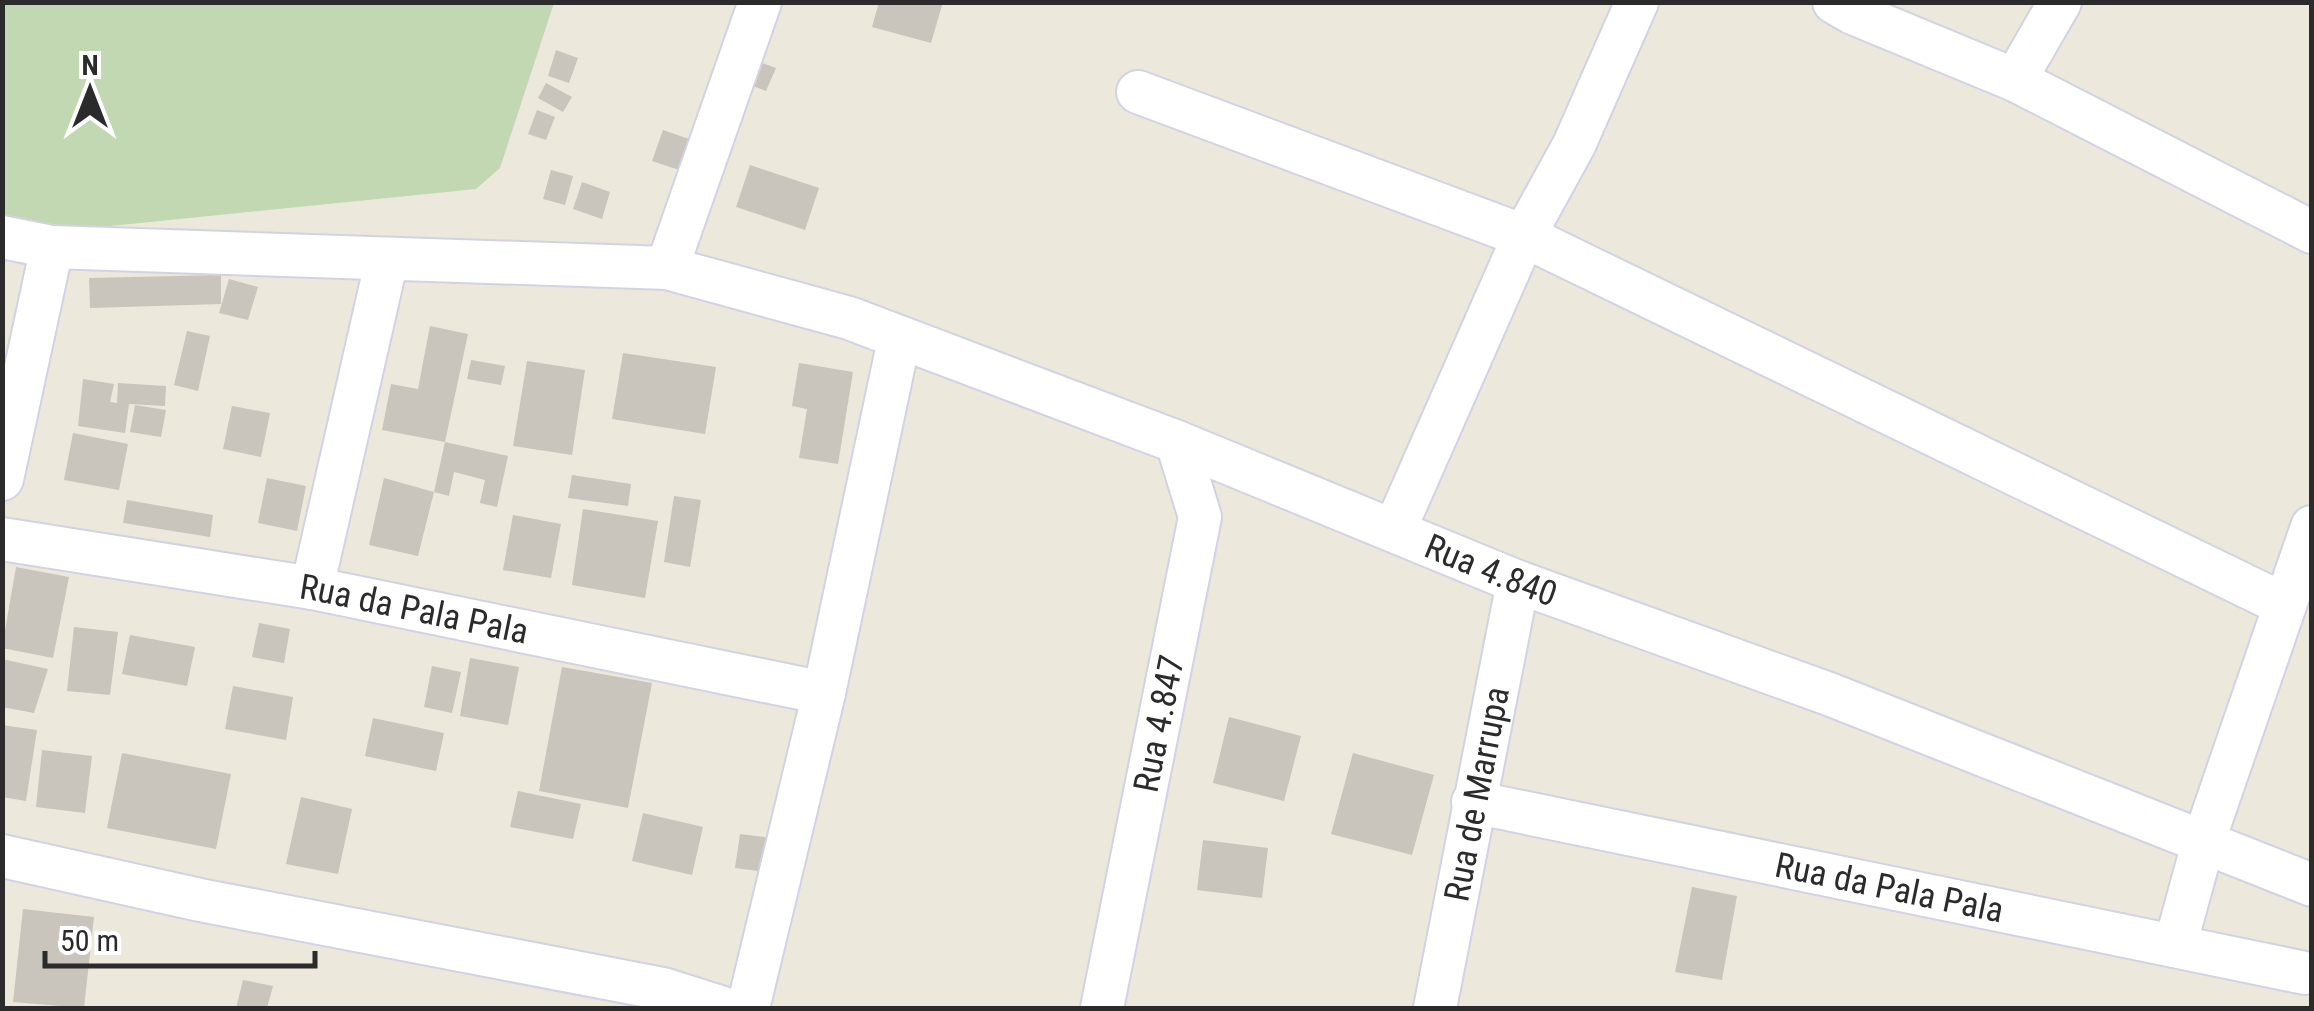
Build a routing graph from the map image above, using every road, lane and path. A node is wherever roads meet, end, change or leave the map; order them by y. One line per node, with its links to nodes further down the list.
1 (760, 2): 12 (street)
2 (1636, 2): 8 (street)
3 (1834, 2): 5 (street)
4 (2060, 2): 5 (street)
5 (2014, 80): 7 (street)
6 (1138, 92): 8 (street)
7 (2312, 232)
8 (1524, 236): 19 (street); 23 (street)
9 (2, 238): 10 (street, Rua 4.840)
10 (52, 247): 11 (street, Rua 4.840); 15 (street)
11 (386, 259): 12 (street, Rua 4.840); 22 (street)
12 (667, 268): 13 (street, Rua 4.840)
13 (900, 340): 14 (street, Rua 4.840); 24 (street)
14 (1176, 442): 16 (street, Rua 4.840); 17 (street, Rua 4.847)
15 (2, 479)
16 (1275, 481): 17 (street); 19 (street, Rua 4.840)
17 (1200, 516): 33 (street, Rua 4.847)
18 (2312, 527): 23 (street)
19 (1394, 532): 21 (street, Rua 4.840)
20 (2, 539): 22 (street, Rua da Pala Pala)
21 (1518, 582): 25 (street, Rua de Marrupa); 26 (street, Rua 4.840)
22 (312, 588): 24 (street, Rua da Pala Pala)
23 (2285, 605): 26 (street)
24 (824, 693): 32 (street)
25 (1473, 802): 29 (street, Rua da Pala Pala); 34 (street, Rua de Marrupa)
26 (2204, 840): 28 (street, Rua 4.840); 29 (street)
27 (2, 856): 31 (street)
28 (2312, 885)
29 (2175, 946): 30 (street, Rua da Pala Pala)
30 (2304, 976)
31 (722, 1008)
32 (748, 1008)
33 (1102, 1008)
34 (1435, 1008)

